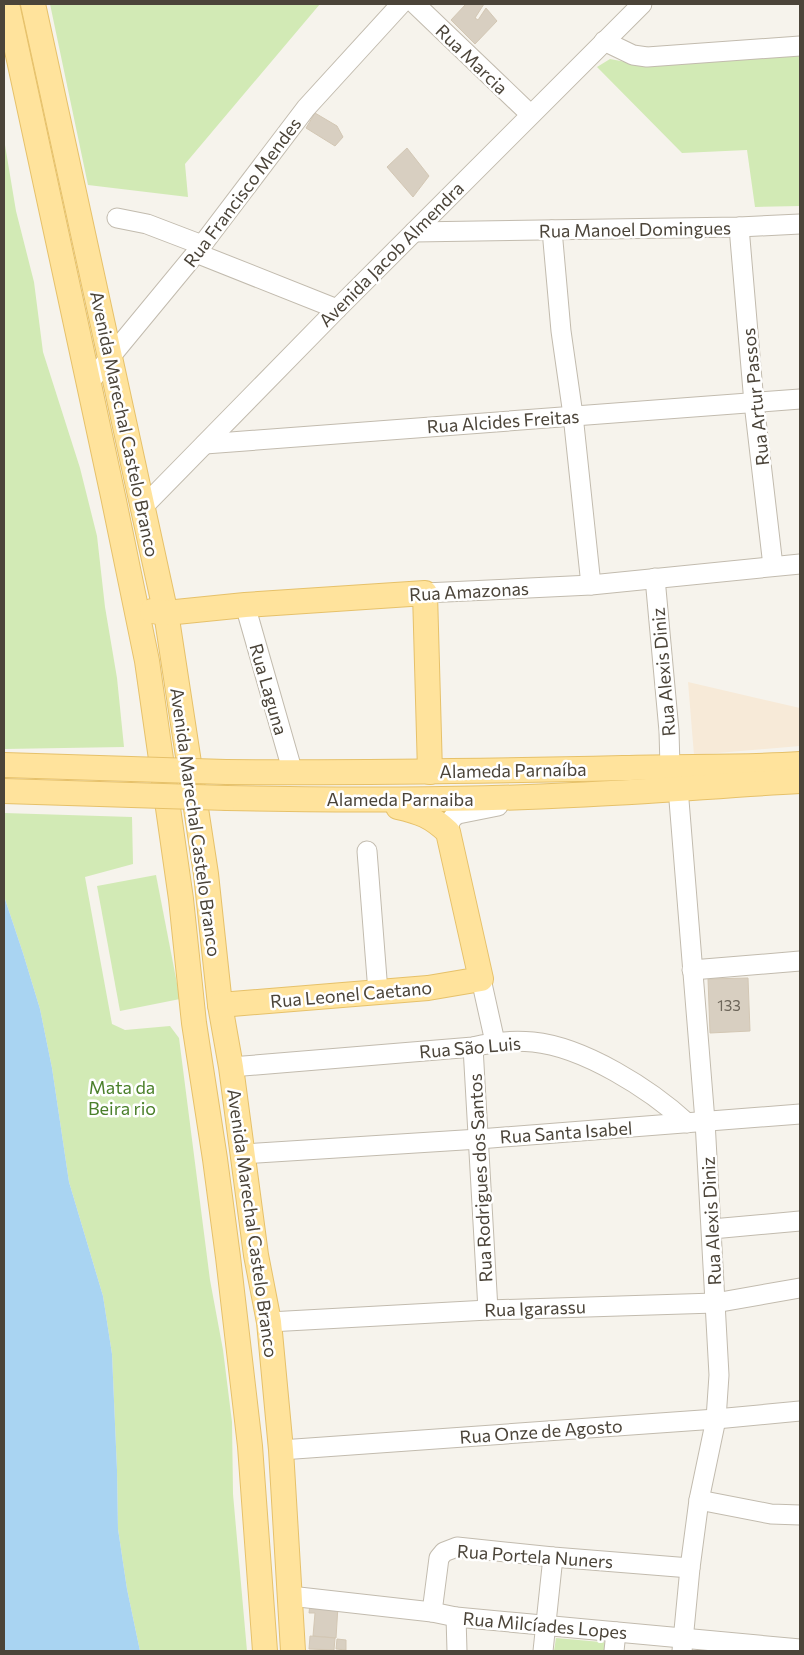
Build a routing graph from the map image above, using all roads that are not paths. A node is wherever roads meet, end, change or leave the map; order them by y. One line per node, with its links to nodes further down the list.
1 (7, 4): 19 (main road, Avenida Marechal Castelo Branco)
2 (33, 4): 18 (main road, Avenida Marechal Castelo Branco)
3 (401, 4): 16 (street, Rua Francisco Mendes)
4 (415, 4): 8 (street, Rua Marcia)
5 (642, 4): 6 (street, Avenida Jacob Almendra)
6 (604, 41): 7 (street); 8 (street, Avenida Jacob Almendra)
7 (800, 46)
8 (530, 114): 9 (street, Avenida Jacob Almendra)
9 (438, 207): 14 (street, Rua Manoel Domingues); 15 (street, Avenida Jacob Almendra)
10 (118, 218): 16 (street)
11 (800, 224): 12 (street, Rua Manoel Domingues)
12 (739, 227): 13 (street, Rua Manoel Domingues); 21 (street, Rua Artur Passos)
13 (552, 230): 14 (street, Rua Manoel Domingues); 22 (street)
14 (471, 231): 15 (street, Rua Manoel Domingues)
15 (414, 232): 17 (street, Avenida Jacob Almendra)
16 (199, 249): 17 (street); 18 (street, Rua Francisco Mendes)
17 (336, 309): 23 (street, Avenida Jacob Almendra)
18 (111, 357): 19 (street, Rua Francisco Mendes); 24 (main road, Avenida Marechal Castelo Branco)
19 (88, 384): 31 (main road, Avenida Marechal Castelo Branco)
20 (800, 399): 21 (street, Rua Alcides Freitas)
21 (754, 403): 22 (street, Rua Alcides Freitas); 26 (street, Rua Artur Passos)
22 (573, 415): 23 (street, Rua Alcides Freitas); 28 (street)
23 (205, 444): 24 (street, Avenida Jacob Almendra)
24 (143, 507): 32 (main road, Avenida Marechal Castelo Branco)
25 (800, 564): 26 (street, Rua Amazonas)
26 (773, 566): 27 (street, Rua Amazonas)
27 (655, 578): 28 (street, Rua Amazonas); 35 (street, Rua Alexis Diniz)
28 (591, 585): 29 (street, Rua Amazonas)
29 (425, 593): 30 (main road, Rua Amazonas); 36 (main road)
30 (245, 605): 32 (main road, Rua Amazonas); 37 (street, Rua Laguna)
31 (137, 610): 32 (main road, Rua Amazonas); 46 (main road, Avenida Marechal Castelo Branco)
32 (166, 612): 44 (main road, Avenida Marechal Castelo Branco)
33 (800, 764): 35 (main road, Alameda Parnaíba)
34 (4, 765): 37 (main road, Alameda Parnaíba, bridge)
35 (670, 766): 36 (main road, Alameda Parnaíba)
36 (430, 772): 37 (main road, Alameda Parnaíba)
37 (293, 773)
38 (800, 781): 39 (main road, Alameda Parnaiba)
39 (678, 788): 41 (main road, Alameda Parnaiba); 48 (street, Rua Alexis Diniz)
40 (4, 791): 42 (main road, Alameda Parnaiba, bridge)
41 (574, 795): 42 (main road, Alameda Parnaiba); 43 (street, Alameda Parnaiba)
42 (370, 800): 43 (main road)
43 (448, 832): 49 (main road)
44 (203, 850): 46 (main road); 51 (main road, Avenida Marechal Castelo Branco)
45 (367, 851): 50 (street)
46 (175, 854): 62 (main road, Avenida Marechal Castelo Branco)
47 (800, 961): 48 (street)
48 (692, 970): 56 (street, Rua Alexis Diniz)
49 (481, 979): 50 (main road, Rua Leonel Caetano); 52 (street)
50 (378, 992): 51 (main road, Rua Leonel Caetano)
51 (220, 1006): 54 (main road, Avenida Marechal Castelo Branco)
52 (495, 1042): 53 (street, Rua São Luis); 56 (street, Rua São Luis)
53 (473, 1047): 54 (street, Rua São Luis); 57 (street, Rua Rodrigues dos Santos)
54 (231, 1066): 58 (main road, Avenida Marechal Castelo Branco)
55 (800, 1114): 56 (street, Rua Santa Isabel)
56 (696, 1122): 57 (street, Rua Santa Isabel); 60 (street, Rua Alexis Diniz)
57 (479, 1139): 58 (street, Rua Santa Isabel); 65 (street, Rua Rodrigues dos Santos)
58 (242, 1154): 61 (main road, Avenida Marechal Castelo Branco)
59 (800, 1221): 60 (street)
60 (712, 1230): 64 (street, Rua Alexis Diniz)
61 (256, 1255): 62 (main road); 66 (main road, Avenida Marechal Castelo Branco)
62 (228, 1257): 74 (main road, Avenida Marechal Castelo Branco)
63 (800, 1288): 64 (street, Rua Igarassu)
64 (715, 1303): 65 (street, Rua Igarassu); 68 (street, Rua Alexis Diniz)
65 (488, 1310): 66 (street, Rua Igarassu)
66 (269, 1322): 69 (main road, Avenida Marechal Castelo Branco)
67 (800, 1411): 68 (street, Rua Onze de Agosto)
68 (716, 1419): 69 (street, Rua Onze de Agosto); 70 (street, Rua Alexis Diniz)
69 (281, 1450): 73 (main road, Avenida Marechal Castelo Branco)
70 (700, 1500): 71 (street); 75 (street, Rua Alexis Diniz)
71 (800, 1515)
72 (553, 1557): 75 (street, Rua Portela Nuners); 77 (street, Rua Portela Nuners); 79 (street)
73 (288, 1560): 74 (main road); 76 (main road, Avenida Marechal Castelo Branco)
74 (259, 1562): 84 (main road, Avenida Marechal Castelo Branco)
75 (690, 1568): 81 (street, Rua Alexis Diniz)
76 (290, 1596): 77 (street, Rua Milcíades Lopes); 85 (main road, Avenida Marechal Castelo Branco)
77 (432, 1612): 78 (street, Rua Milcíades Lopes)
78 (456, 1617): 79 (street, Rua Milcíades Lopes); 86 (street)
79 (546, 1625): 80 (street, Rua Milcíades Lopes); 87 (street)
80 (616, 1632): 81 (street, Rua Milcíades Lopes); 88 (street)
81 (682, 1645): 82 (street, Rua Milcíades Lopes)
82 (751, 1648): 83 (street, Rua Milcíades Lopes)
83 (800, 1649)
84 (265, 1651)
85 (294, 1651)
86 (456, 1651)
87 (543, 1651)
88 (614, 1651)

